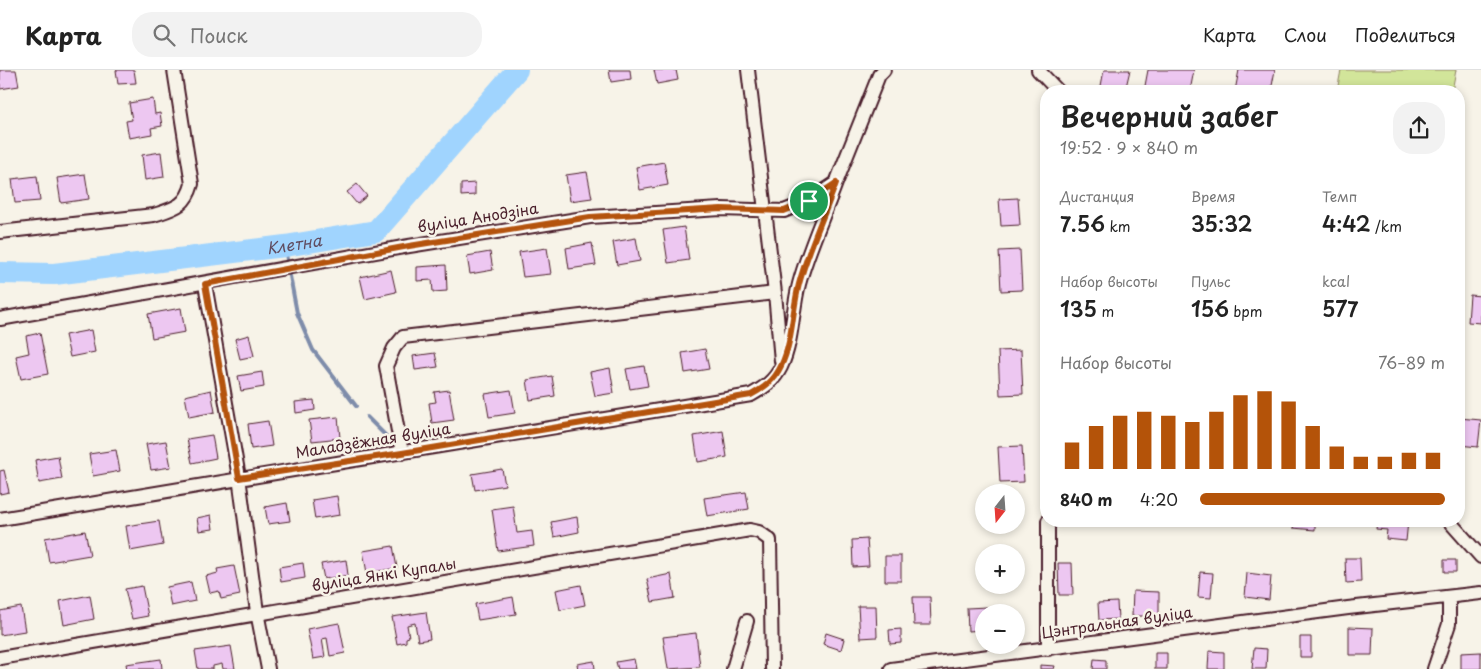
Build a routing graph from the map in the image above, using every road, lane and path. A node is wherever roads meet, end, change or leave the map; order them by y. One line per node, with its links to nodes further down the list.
1 (174, 70): 8 (street)
2 (748, 70): 7 (street)
3 (884, 70): 6 (street)
4 (1038, 70): 5 (street)
5 (1052, 85)
6 (836, 183): 7 (street, вуліца Анодзіна); 12 (street)
7 (766, 212): 9 (street, вуліца Анодзіна); 10 (street)
8 (0, 232)
9 (205, 284): 11 (street, вуліца Анодзіна); 14 (street)
10 (775, 293): 12 (street); 13 (street)
11 (0, 319)
12 (781, 366): 13 (street, Маладзёжная вуліца)
13 (402, 453): 14 (street, Маладзёжная вуліца)
14 (239, 478): 15 (street, Маладзёжная вуліца); 21 (street)
15 (0, 519)
16 (1048, 527): 23 (street)
17 (1454, 527): 18 (street)
18 (1481, 557)
19 (1481, 593): 20 (street, Цэнтральная вуліца)
20 (1448, 597): 23 (street, Цэнтральная вуліца); 29 (street)
21 (257, 612): 24 (street, вуліца Янкі Купалы); 25 (street); 27 (street, вуліца Янкі Купалы)
22 (747, 621): 26 (street)
23 (1048, 648): 28 (street, Цэнтральная вуліца)
24 (0, 658)
25 (268, 669)
26 (733, 669)
27 (772, 669)
28 (891, 669)
29 (1434, 669)

